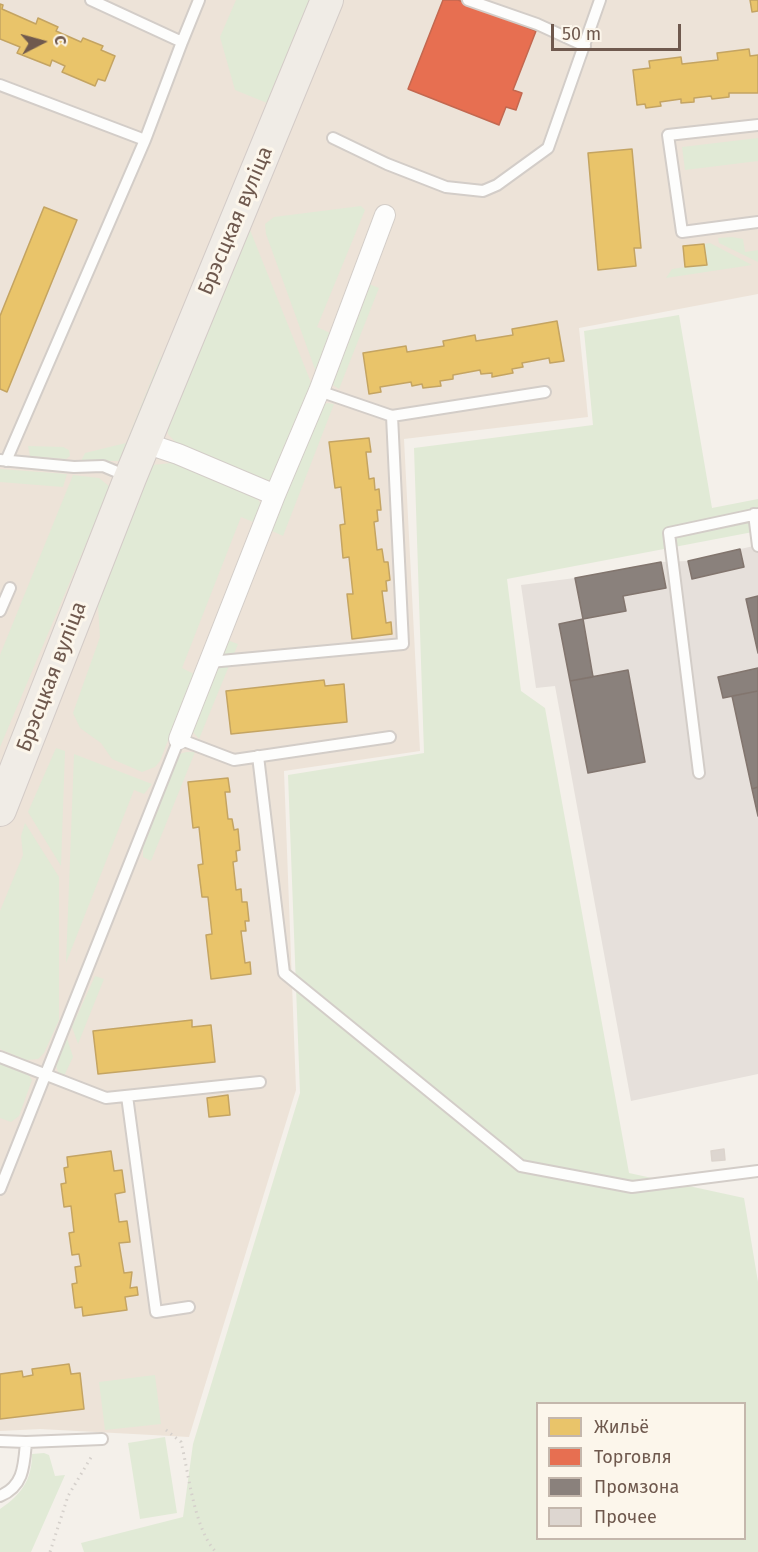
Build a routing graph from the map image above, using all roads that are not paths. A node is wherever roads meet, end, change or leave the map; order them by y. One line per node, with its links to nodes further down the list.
1 (91, 0): 6 (lane)
2 (199, 0): 6 (lane)
3 (327, 0): 17 (main road, Брэсцкая вуліца)
4 (468, 0): 7 (lane)
5 (600, 0): 7 (lane)
6 (182, 42): 11 (lane)
7 (585, 46): 10 (lane)
8 (0, 85): 11 (lane)
9 (758, 125): 13 (lane)
10 (333, 138)
11 (145, 140): 18 (lane)
12 (386, 215): 14 (street)
13 (758, 222)
14 (319, 391): 16 (lane); 20 (street)
15 (545, 392): 16 (lane)
16 (392, 416): 25 (lane)
17 (145, 443): 19 (main road, Брэсцкая вуліца); 20 (street)
18 (3, 460): 19 (lane)
19 (130, 478): 30 (main road, Брэсцкая вуліца)
20 (275, 495): 25 (street)
21 (756, 514): 22 (lane); 29 (lane)
22 (758, 546)
23 (10, 588): 24 (lane)
24 (0, 611)
25 (210, 662): 27 (street)
26 (390, 737): 28 (lane)
27 (179, 739): 28 (lane); 32 (lane)
28 (258, 756): 35 (lane)
29 (699, 773)
30 (0, 810)
31 (0, 1057): 32 (lane)
32 (44, 1076): 34 (lane); 36 (lane)
33 (260, 1082): 34 (lane)
34 (127, 1096): 37 (lane)
35 (758, 1171)
36 (0, 1189)
37 (189, 1307)
38 (102, 1440): 40 (lane)
39 (0, 1441): 40 (lane)
40 (26, 1442): 41 (lane)
41 (0, 1496)

